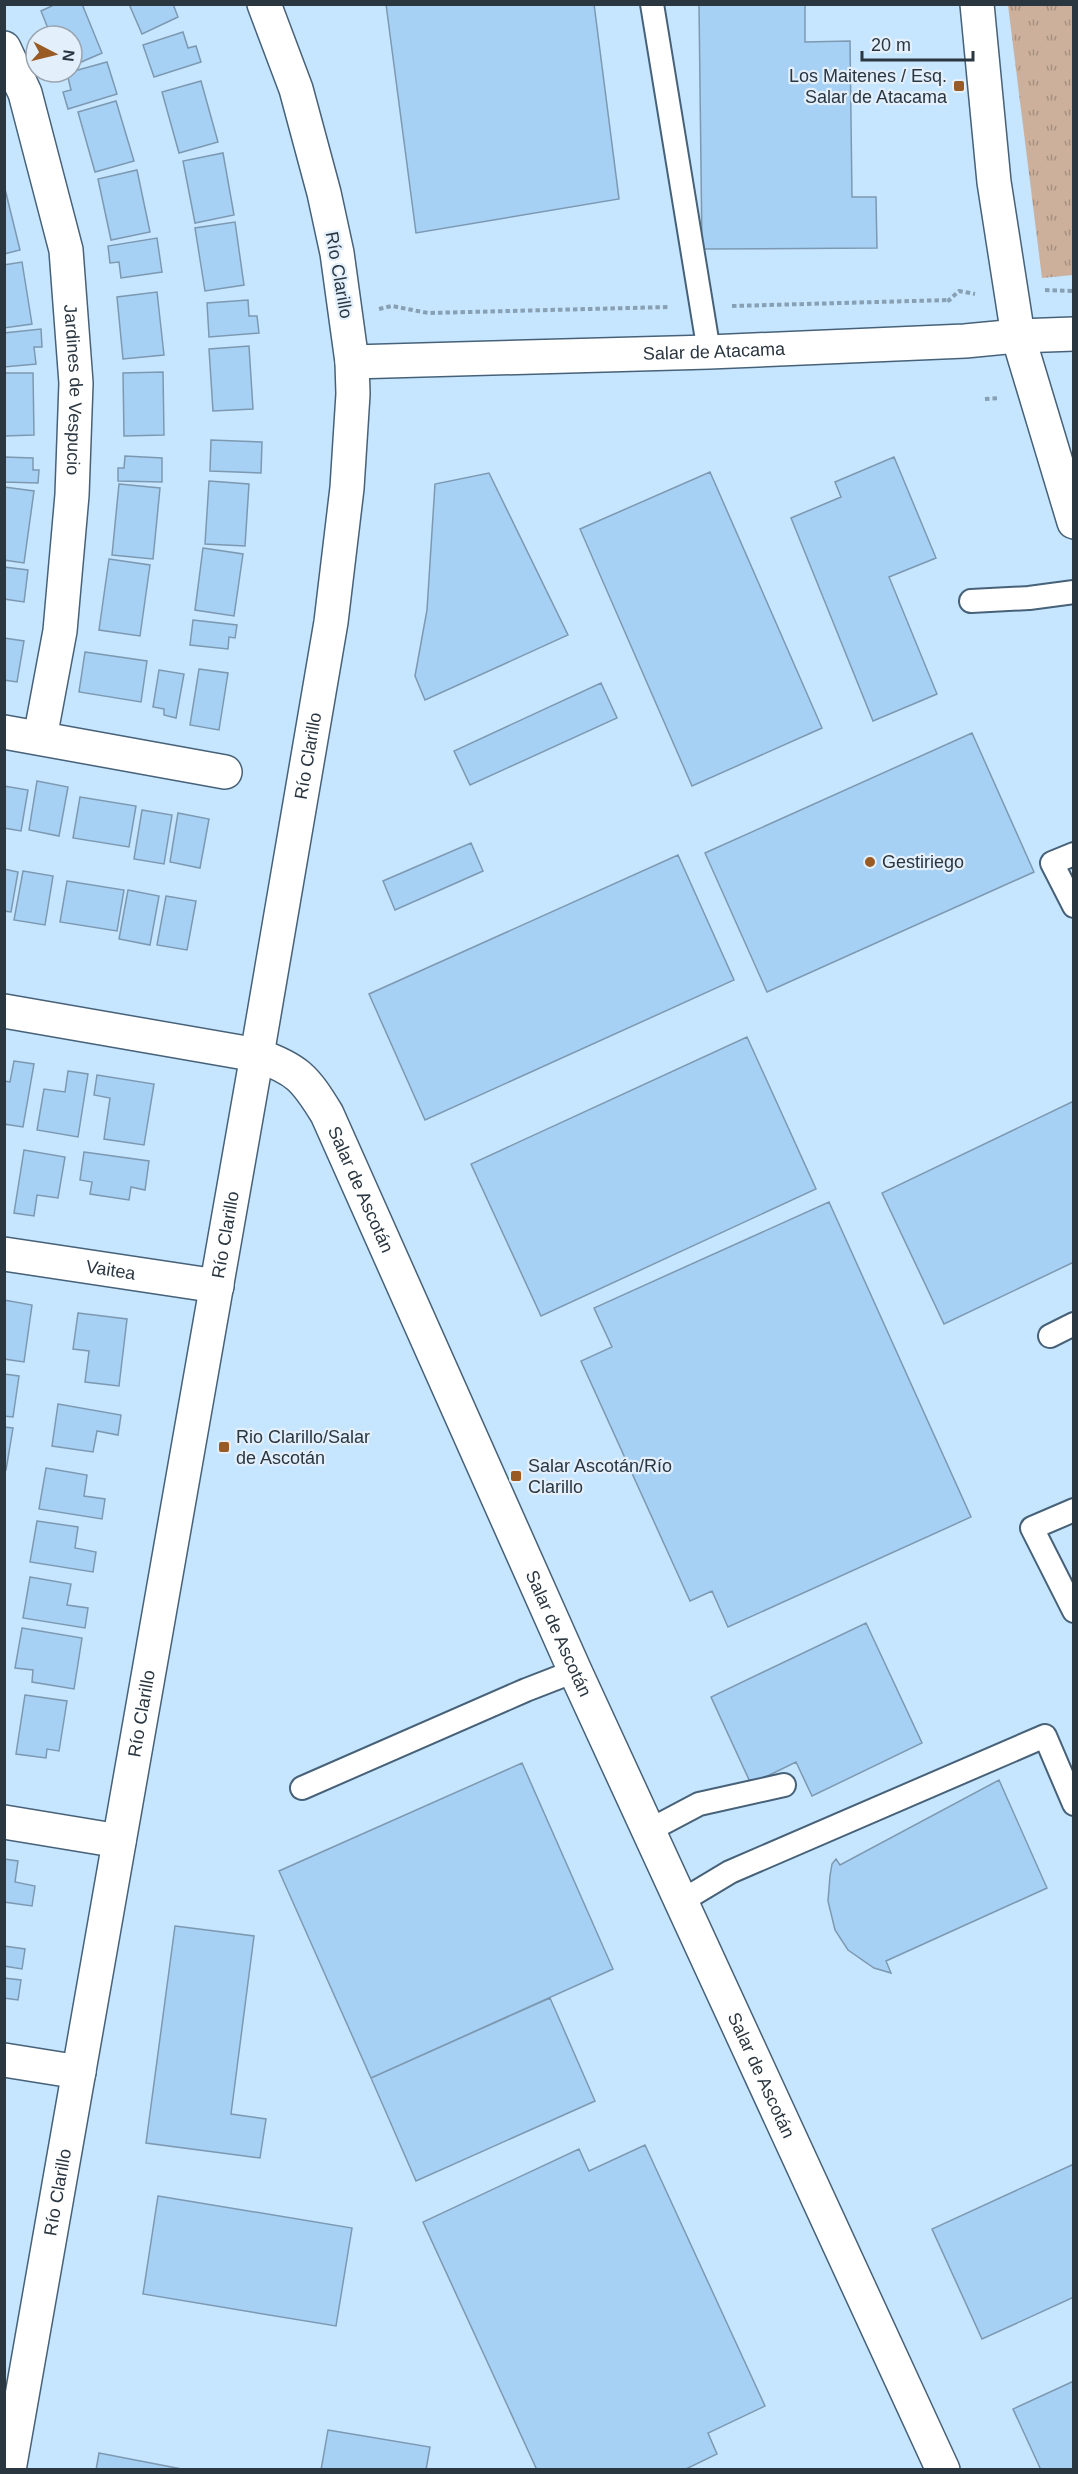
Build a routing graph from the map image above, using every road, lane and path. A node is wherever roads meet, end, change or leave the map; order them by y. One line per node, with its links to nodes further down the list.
1 (264, 4): 7 (street, Río Clarillo)
2 (652, 4): 6 (lane)
3 (977, 4): 9 (street)
4 (4, 48): 16 (street, Jardines de Vespucio)
5 (949, 300): 6 (path)
6 (703, 306): 7 (path); 10 (lane)
7 (347, 314): 11 (street, Río Clarillo)
8 (1074, 334): 9 (street, Salar de Atacama)
9 (1018, 336): 10 (street, Salar de Atacama); 12 (street)
10 (709, 351): 11 (street, Salar de Atacama)
11 (352, 362): 21 (street, Río Clarillo)
12 (1074, 522)
13 (1074, 592): 14 (lane)
14 (971, 601)
15 (4, 732): 16 (street)
16 (40, 738): 17 (street)
17 (225, 772)
18 (1074, 854): 19 (lane)
19 (1074, 906)
20 (4, 1011): 21 (street, Salar de Ascotán)
21 (258, 1055): 23 (street, Río Clarillo); 28 (street, Salar de Ascotán)
22 (4, 1254): 23 (street, Vaitea)
23 (217, 1286): 34 (street, Río Clarillo)
24 (1074, 1324): 25 (lane)
25 (1050, 1336)
26 (1074, 1510): 27 (lane)
27 (1074, 1611)
28 (575, 1671): 30 (lane); 33 (street, Salar de Ascotán)
29 (784, 1785): 33 (lane)
30 (302, 1788)
31 (1074, 1804): 35 (lane)
32 (4, 1822): 34 (street)
33 (648, 1831): 35 (street, Salar de Ascotán)
34 (119, 1842): 37 (street, Río Clarillo)
35 (680, 1902): 39 (street, Salar de Ascotán)
36 (4, 2060): 37 (street)
37 (78, 2072): 38 (street, Río Clarillo)
38 (9, 2469)
39 (943, 2469)

